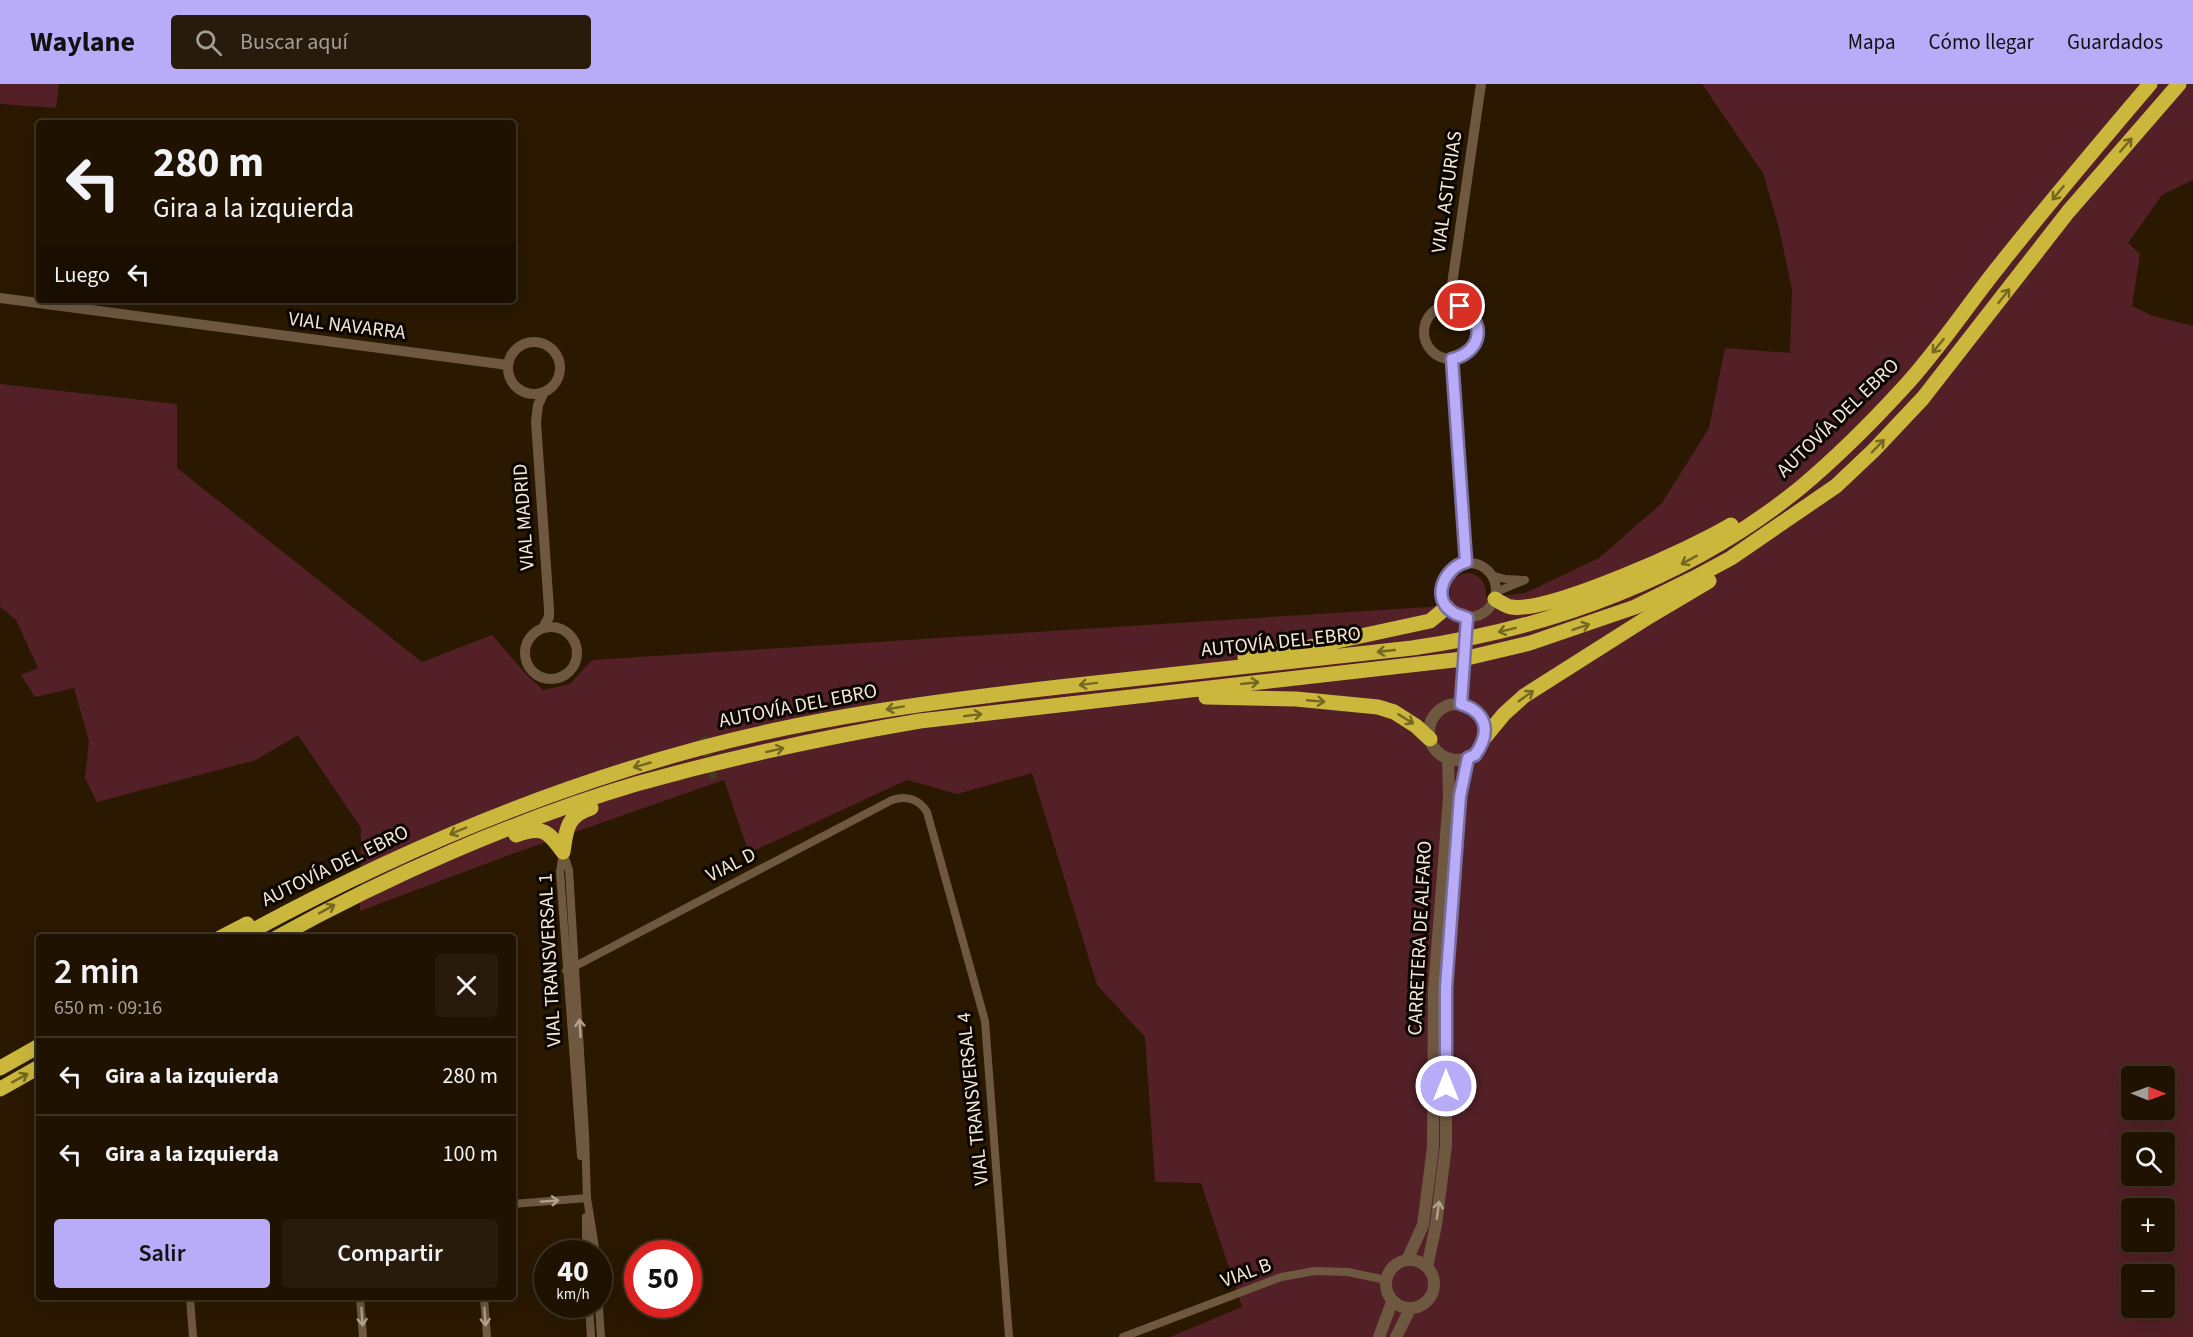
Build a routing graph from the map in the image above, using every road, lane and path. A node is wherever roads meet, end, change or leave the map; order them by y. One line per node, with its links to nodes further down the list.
1 (1481, 84): 5 (street, VIAL ASTURIAS)
2 (2151, 84): 11 (highway, AUTOVÍA DEL EBRO, one-way to 11)
3 (2179, 84): 12 (highway, AUTOVÍA DEL EBRO, one-way to 3)
4 (1, 299): 7 (street, VIAL NAVARRA)
5 (1449, 304): 6 (street); 6 (street)
6 (1452, 359): 13 (street)
7 (508, 365): 8 (street); 9 (street)
8 (522, 391): 9 (street); 10 (street, VIAL MADRID)
9 (544, 392): 10 (street, VIAL MADRID)
10 (536, 422): 17 (street, VIAL MADRID)
11 (1839, 453): 15 (highway); 21 (highway, AUTOVÍA DEL EBRO, one-way to 21)
12 (1836, 486): 22 (highway, AUTOVÍA DEL EBRO, one-way to 12); 24 (highway, one-way to 12)
13 (1466, 562): 14 (street); 16 (street)
14 (1491, 575): 15 (street); 15 (street)
15 (1495, 596): 18 (street)
16 (1447, 607): 18 (street); 21 (highway)
17 (549, 609): 19 (street, VIAL MADRID); 20 (street, VIAL MADRID)
18 (1467, 618): 23 (street)
19 (543, 628): 20 (street); 20 (street)
20 (560, 629)
21 (1122, 680): 31 (highway, AUTOVÍA DEL EBRO, one-way to 31)
22 (1132, 697): 25 (highway, one-way to 25); 28 (highway, AUTOVÍA DEL EBRO, one-way to 22)
23 (1461, 704): 24 (main road); 25 (main road)
24 (1485, 737): 26 (main road)
25 (1430, 739): 27 (main road)
26 (1468, 758): 27 (main road); 49 (main road, CARRETERA DE ALFARO, one-way to 26)
27 (1448, 759): 48 (main road, CARRETERA DE ALFARO)
28 (711, 765): 30 (highway); 32 (highway, AUTOVÍA DEL EBRO)
29 (913, 799): 36 (street, VIAL D); 63 (street, VIAL TRANSVERSAL 4)
30 (563, 852): 32 (highway); 36 (street, VIAL TRANSVERSAL 1); 37 (street, VIAL TRANSVERSAL 1)
31 (382, 865): 33 (highway); 34 (highway, AUTOVÍA DEL EBRO)
32 (362, 892): 35 (highway, AUTOVÍA DEL EBRO, one-way to 32)
33 (228, 934)
34 (247, 934)
35 (283, 934)
36 (576, 965): 37 (street, VIAL D); 44 (street, VIAL TRANSVERSAL 1, one-way to 36)
37 (566, 971): 44 (street, VIAL TRANSVERSAL 1)
38 (36, 1038): 40 (highway)
39 (36, 1048): 41 (highway)
40 (0, 1058)
41 (0, 1068)
42 (36, 1069): 43 (highway, one-way to 42)
43 (0, 1089)
44 (587, 1198): 45 (street, one-way to 44); 46 (street, VIAL TRANSVERSAL 1); 47 (street, VIAL TRANSVERSAL 1)
45 (516, 1204)
46 (586, 1240)
47 (594, 1240)
48 (1407, 1260): 49 (main road); 50 (main road)
49 (1427, 1267): 55 (main road)
50 (1386, 1280): 54 (main road); 64 (street, VIAL B)
51 (190, 1300): 58 (street)
52 (360, 1300): 59 (street, one-way to 59)
53 (484, 1300): 60 (street, one-way to 60)
54 (1392, 1302): 55 (main road); 65 (main road)
55 (1410, 1309): 66 (main road)
56 (590, 1318): 61 (street)
57 (600, 1318): 62 (street)
58 (193, 1337)
59 (363, 1337)
60 (487, 1337)
61 (591, 1337)
62 (601, 1337)
63 (1010, 1337)
64 (1123, 1337)
65 (1379, 1337)
66 (1396, 1337)

